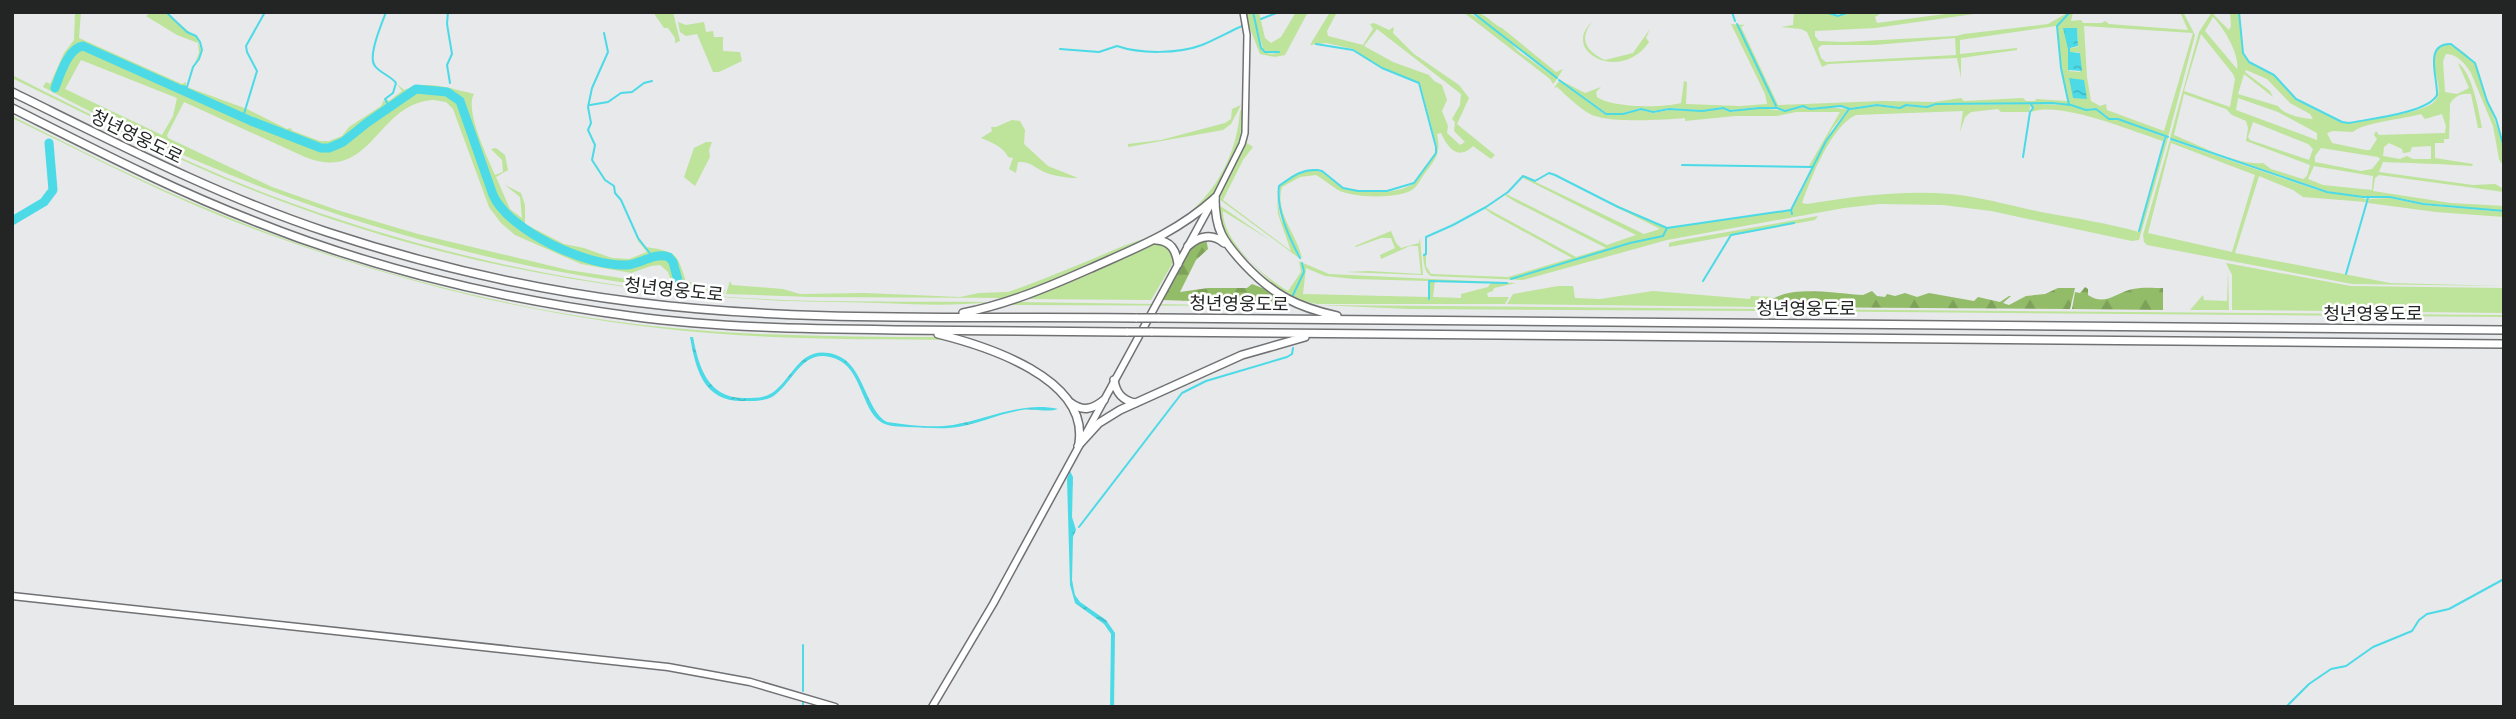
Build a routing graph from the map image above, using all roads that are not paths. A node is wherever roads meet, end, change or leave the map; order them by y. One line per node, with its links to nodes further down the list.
1 (1243, 12): 4 (main road)
2 (12, 92): 9 (highway, 청년영웅도로)
3 (12, 108): 11 (highway, 청년영웅도로)
4 (1215, 198): 5 (highway); 6 (highway); 7 (main road)
5 (1156, 240): 8 (highway); 9 (highway)
6 (1226, 245): 7 (highway); 10 (highway)
7 (1188, 246): 8 (main road)
8 (1178, 264): 15 (main road)
9 (943, 316): 10 (highway, 청년영웅도로, bridge)
10 (1352, 320): 12 (highway, 청년영웅도로)
11 (916, 330): 13 (highway, 청년영웅도로, bridge); 16 (highway)
12 (2504, 330)
13 (1331, 334): 14 (highway, 청년영웅도로); 18 (highway)
14 (2504, 344)
15 (1114, 380): 17 (main road); 18 (highway)
16 (1068, 400): 17 (highway); 19 (highway)
17 (1104, 400): 19 (main road)
18 (1135, 402): 19 (highway)
19 (1078, 446): 22 (main road)
20 (12, 596): 21 (main road)
21 (835, 707)
22 (932, 707)

